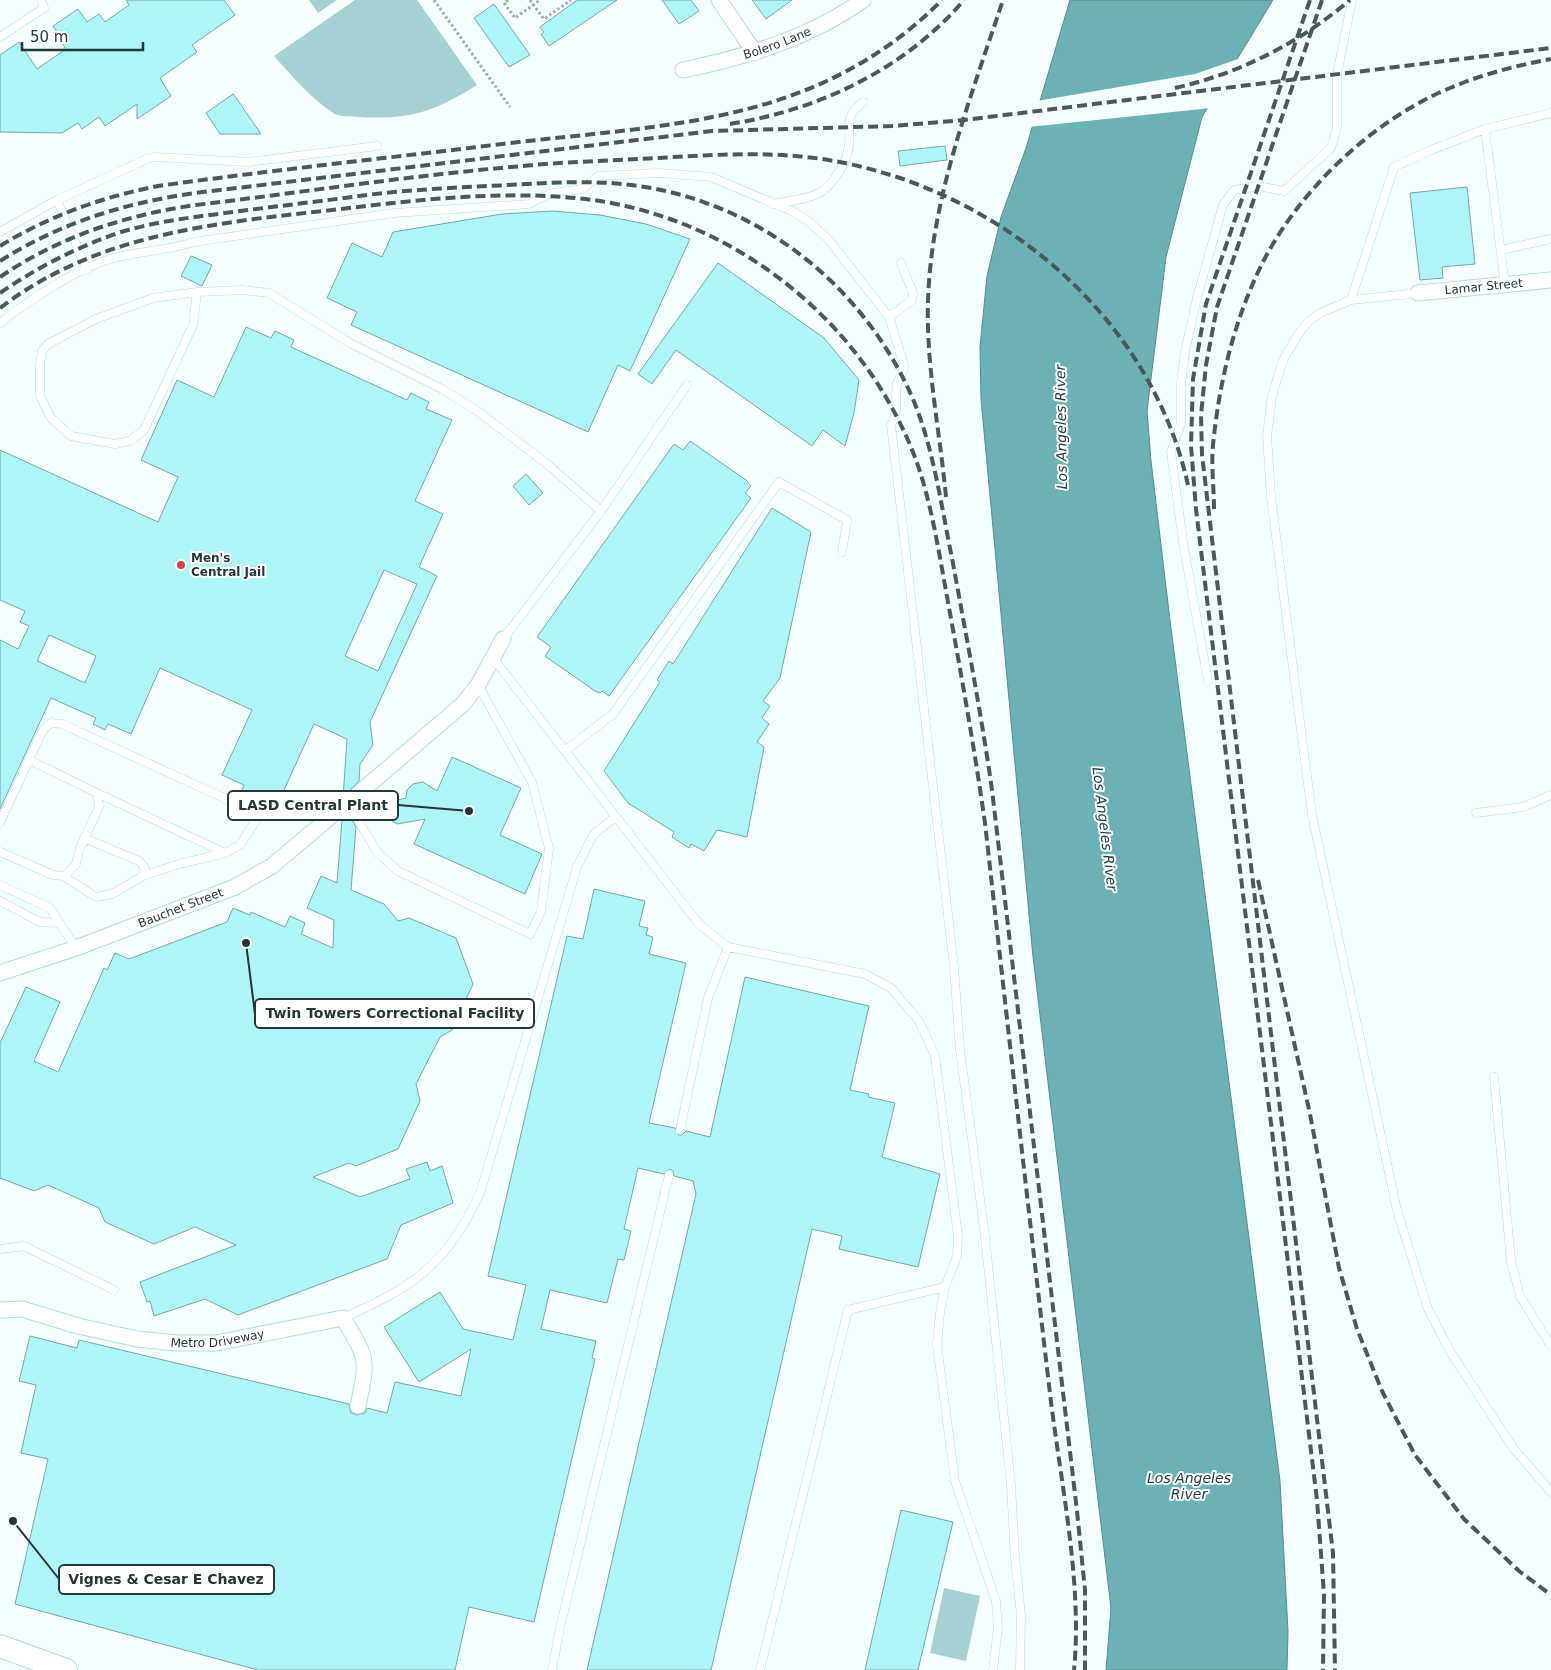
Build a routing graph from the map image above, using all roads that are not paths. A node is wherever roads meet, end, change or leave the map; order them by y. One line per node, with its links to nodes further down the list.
1 (41, 0): 5 (lane)
2 (719, 0): 6 (street)
3 (863, 0): 6 (street, Bolero Lane)
4 (1352, 0): 31 (lane)
5 (0, 37)
6 (755, 53): 7 (street, Bolero Lane)
7 (683, 70)
8 (864, 102): 13 (lane)
9 (1551, 113): 10 (lane)
10 (1484, 129): 16 (lane); 23 (lane)
11 (377, 146): 12 (lane)
12 (57, 200): 14 (lane); 18 (lane)
13 (774, 204): 18 (lane); 24 (lane)
14 (0, 232)
15 (1551, 239): 16 (lane)
16 (1501, 250): 20 (lane)
17 (901, 263): 24 (lane)
18 (87, 270): 25 (lane)
19 (1551, 280): 20 (street, Lamar Street)
20 (1505, 285): 22 (street, Lamar Street)
21 (198, 292): 21 (lane); 27 (lane)
22 (1418, 293): 23 (lane)
23 (1351, 300): 64 (lane)
24 (889, 317): 70 (lane)
25 (0, 323)
26 (687, 385): 27 (lane)
27 (601, 511): 29 (lane)
28 (842, 552): 33 (lane)
29 (503, 639): 30 (street)
30 (493, 658): 32 (street); 33 (lane)
31 (1208, 681)
32 (478, 685): 36 (street); 41 (lane)
33 (566, 750): 40 (lane)
34 (29, 760): 35 (lane); 42 (lane); 45 (lane)
35 (97, 793): 43 (lane); 45 (lane)
36 (358, 794)
37 (1551, 795): 39 (lane)
38 (342, 807): 52 (street, Bauchet Street)
39 (1476, 813)
40 (615, 816): 51 (lane); 61 (lane)
41 (356, 817)
42 (0, 822)
43 (84, 838): 46 (lane); 47 (lane)
44 (0, 852): 46 (lane)
45 (225, 853): 47 (lane)
46 (63, 876): 47 (lane)
47 (143, 876)
48 (0, 885): 50 (lane)
49 (0, 901): 50 (lane)
50 (60, 922): 52 (lane)
51 (728, 947): 55 (lane); 58 (lane)
52 (76, 948): 53 (street, Bauchet Street)
53 (0, 973)
54 (1494, 1077): 62 (lane)
55 (680, 1130)
56 (669, 1175): 67 (lane)
57 (0, 1249): 59 (lane)
58 (945, 1288): 68 (lane); 69 (lane)
59 (114, 1290)
60 (0, 1310): 61 (street, Metro Driveway)
61 (344, 1318): 63 (street)
62 (1551, 1346)
63 (358, 1406)
64 (1551, 1492)
65 (0, 1646): 66 (main road)
66 (66, 1670)
67 (552, 1670)
68 (760, 1670)
69 (993, 1670)
70 (1020, 1670)

